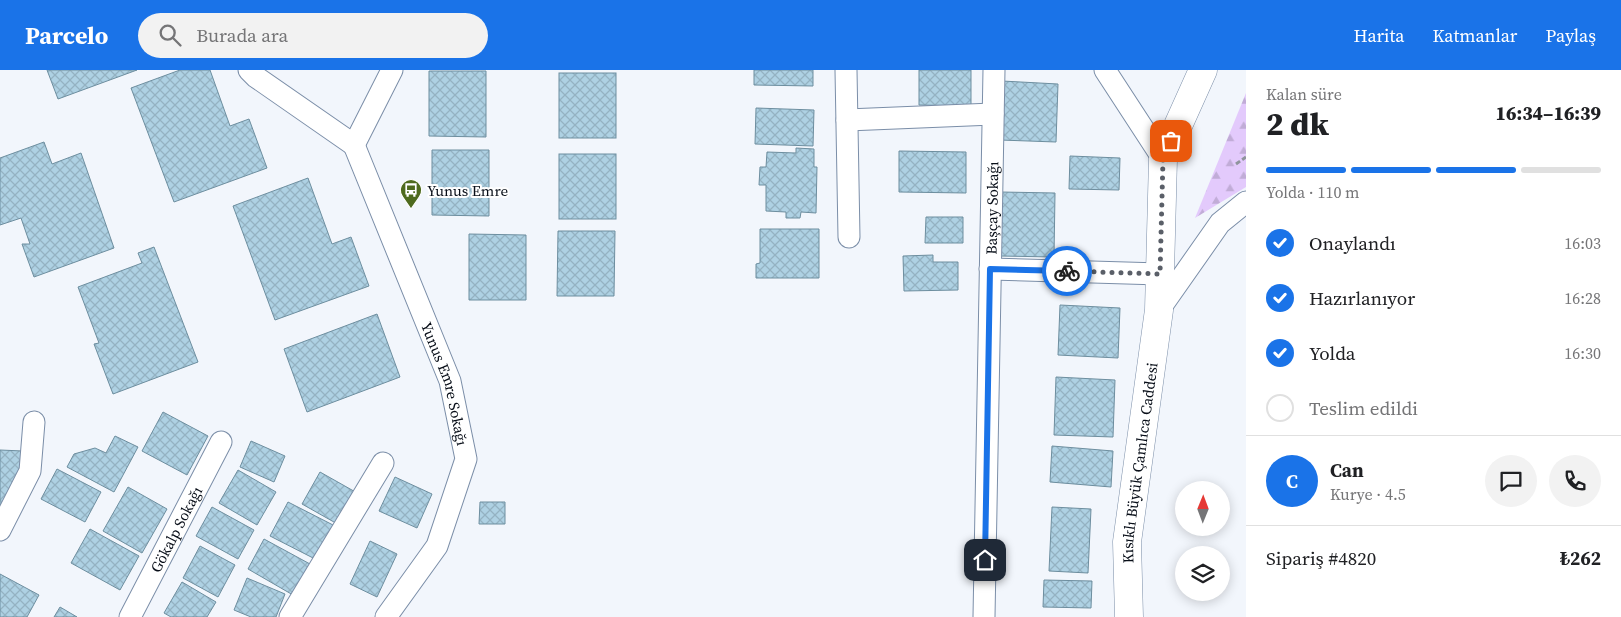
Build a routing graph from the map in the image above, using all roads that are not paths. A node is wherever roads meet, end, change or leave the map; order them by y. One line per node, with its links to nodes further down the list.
1 (248, 70): 9 (street)
2 (392, 70): 9 (street)
3 (846, 70): 8 (street)
4 (994, 70): 7 (street, Başçay Sokağı)
5 (1105, 70): 10 (street)
6 (1202, 70): 10 (main road)
7 (993, 114): 8 (street); 13 (street, Başçay Sokağı)
8 (847, 120): 12 (street)
9 (354, 145): 22 (street, Yunus Emre Sokağı)
10 (1163, 159): 14 (main road, Kısıklı Büyük Çamlıca Caddesi)
11 (1246, 202): 15 (street)
12 (849, 237)
13 (990, 269): 14 (street); 23 (street, Başçay Sokağı)
14 (1160, 274): 15 (main road, Kısıklı Büyük Çamlıca Caddesi)
15 (1159, 310): 24 (main road, Kısıklı Büyük Çamlıca Caddesi)
16 (34, 422): 19 (street)
17 (221, 442): 20 (street, Gökalp Sokağı)
18 (383, 463): 21 (street)
19 (0, 530)
20 (130, 617)
21 (290, 617)
22 (386, 617)
23 (984, 617)
24 (1129, 617)

